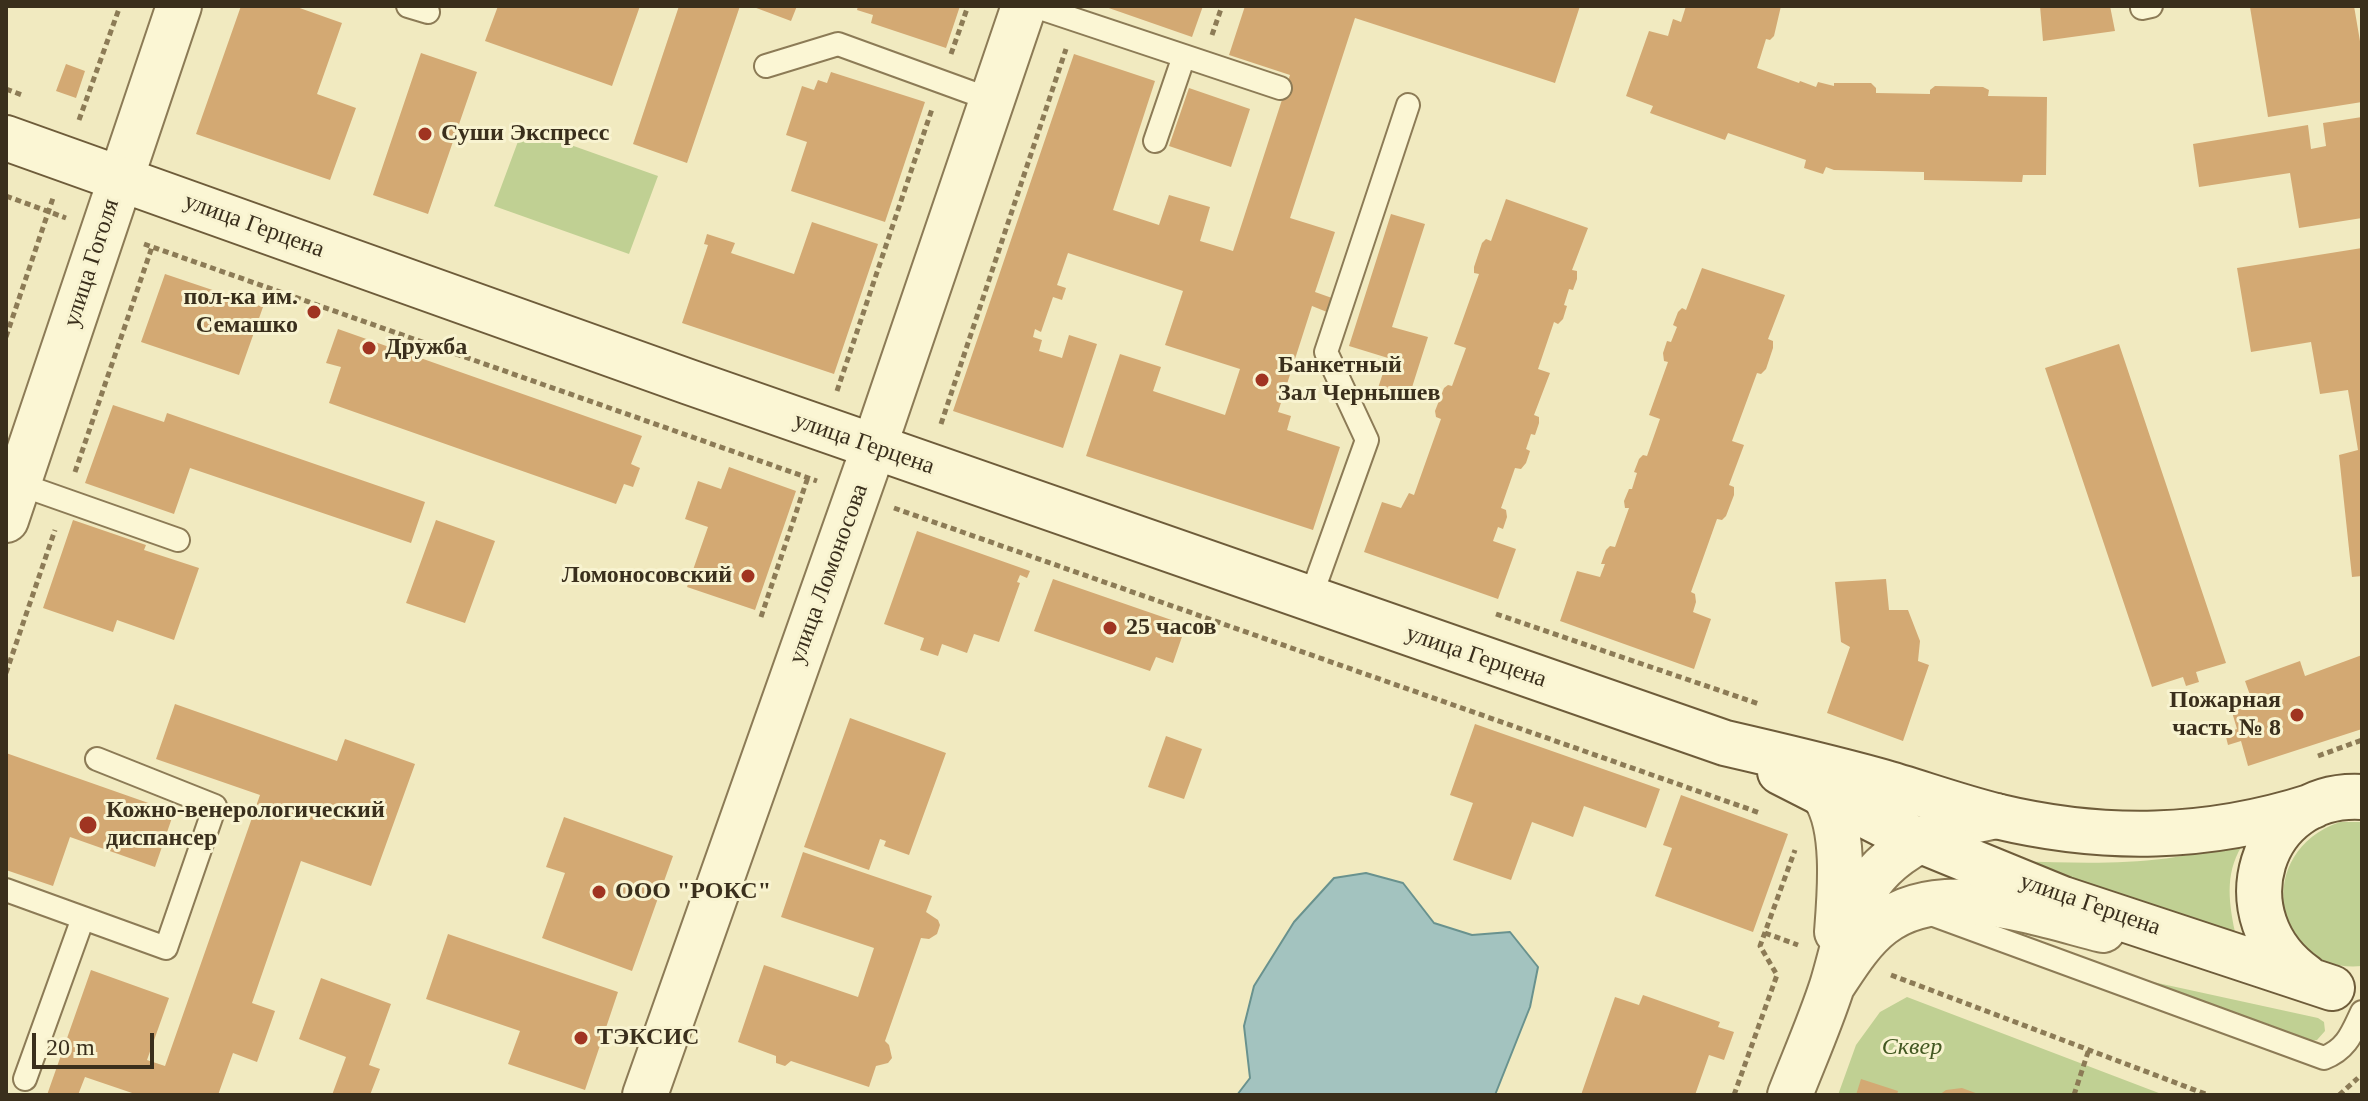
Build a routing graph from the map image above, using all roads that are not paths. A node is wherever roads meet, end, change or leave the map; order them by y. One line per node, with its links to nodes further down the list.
1 (179, 6): 11 (main road, улица Гоголя)
2 (1024, 6): 7 (main road, улица Ломоносова)
3 (1034, 6): 4 (lane)
4 (1184, 56): 6 (lane); 10 (lane)
5 (766, 66): 7 (lane)
6 (1280, 88)
7 (992, 100): 12 (main road, улица Ломоносова)
8 (1408, 105): 15 (lane)
9 (6, 138): 11 (main road, улица Герцена)
10 (1155, 141)
11 (120, 178): 12 (main road, улица Герцена); 13 (main road, улица Гоголя)
12 (874, 447): 15 (main road, улица Герцена); 28 (main road, улица Ломоносова)
13 (12, 502): 14 (lane)
14 (178, 540)
15 (1310, 599): 16 (main road, улица Герцена)
16 (1725, 743): 18 (main road, улица Герцена); 20 (main road, улица Герцена)
17 (97, 759): 24 (lane)
18 (1824, 795): 21 (main road, улица Герцена); 25 (main road)
19 (2343, 797): 20 (main road, улица Герцена); 26 (main road)
20 (1996, 816): 21 (main road)
21 (1919, 840): 25 (main road); 26 (main road, улица Герцена)
22 (6, 890): 24 (lane)
23 (1915, 908): 25 (main road); 26 (main road); 26 (lane)
24 (83, 918): 27 (lane)
25 (1832, 986): 29 (main road)
26 (2352, 997)
27 (25, 1079)
28 (645, 1095)
29 (1790, 1095)

